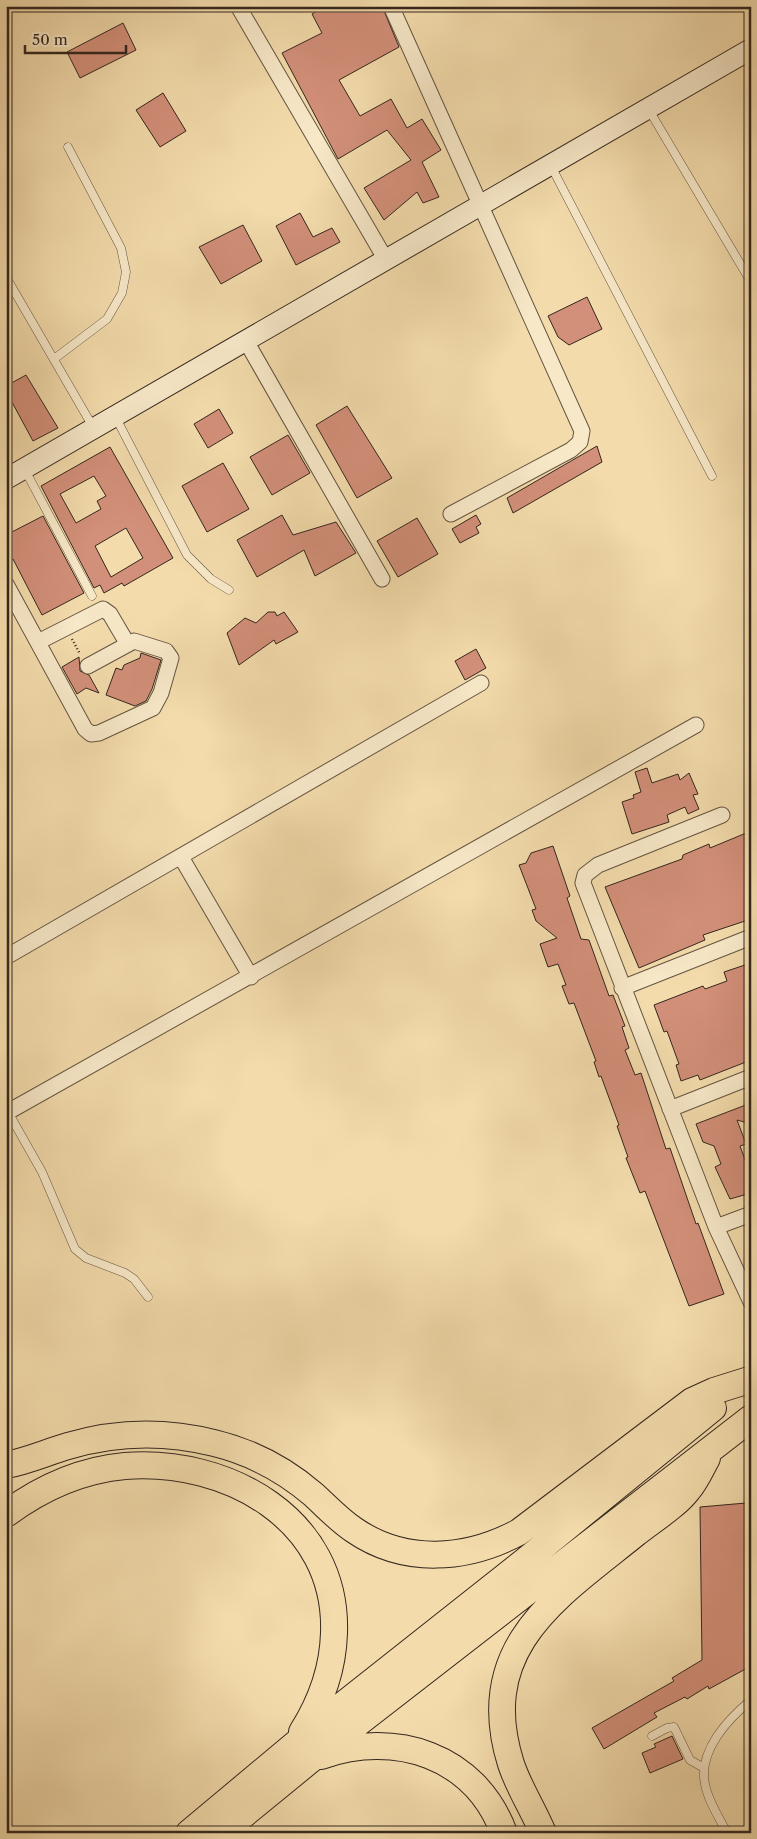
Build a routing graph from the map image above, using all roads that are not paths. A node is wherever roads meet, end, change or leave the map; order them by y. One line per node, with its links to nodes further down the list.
1 (238, 6): 8 (street)
2 (391, 6): 7 (street)
3 (751, 49): 4 (street)
4 (648, 108): 6 (street); 10 (lane)
5 (68, 146): 12 (lane)
6 (550, 165): 7 (street); 16 (lane)
7 (481, 205): 8 (street); 18 (street)
8 (386, 260): 11 (street)
9 (6, 277): 12 (lane)
10 (751, 282)
11 (246, 341): 13 (street); 19 (street)
12 (54, 359): 14 (lane)
13 (115, 416): 14 (street); 21 (lane)
14 (94, 428): 15 (street)
15 (24, 469): 17 (street); 22 (lane)
16 (712, 476)
17 (6, 479)
18 (451, 514)
19 (382, 579)
20 (6, 584): 23 (street)
21 (230, 590)
22 (92, 596)
23 (38, 642): 24 (street); 24 (street)
24 (127, 643): 25 (street)
25 (88, 666)
26 (481, 683): 29 (street)
27 (696, 725): 32 (street)
28 (722, 815): 33 (street)
29 (181, 857): 31 (street); 32 (street)
30 (751, 937): 33 (street)
31 (6, 957)
32 (251, 977): 36 (street)
33 (622, 988): 35 (street)
34 (751, 1077): 35 (street)
35 (670, 1109): 38 (street)
36 (7, 1113): 39 (lane)
37 (751, 1214): 38 (street)
38 (716, 1228): 40 (street)
39 (148, 1297)
40 (751, 1302)
41 (750, 1379): 44 (highway); 48 (highway)
42 (751, 1418): 43 (highway)
43 (711, 1448): 48 (highway); 53 (highway)
44 (6, 1464)
45 (6, 1514): 48 (highway)
46 (751, 1700): 49 (lane)
47 (652, 1736): 49 (lane)
48 (300, 1754): 50 (highway); 51 (highway); 52 (highway)
49 (704, 1768): 54 (lane)
50 (189, 1833)
51 (221, 1833)
52 (504, 1833)
53 (543, 1833)
54 (727, 1833)

